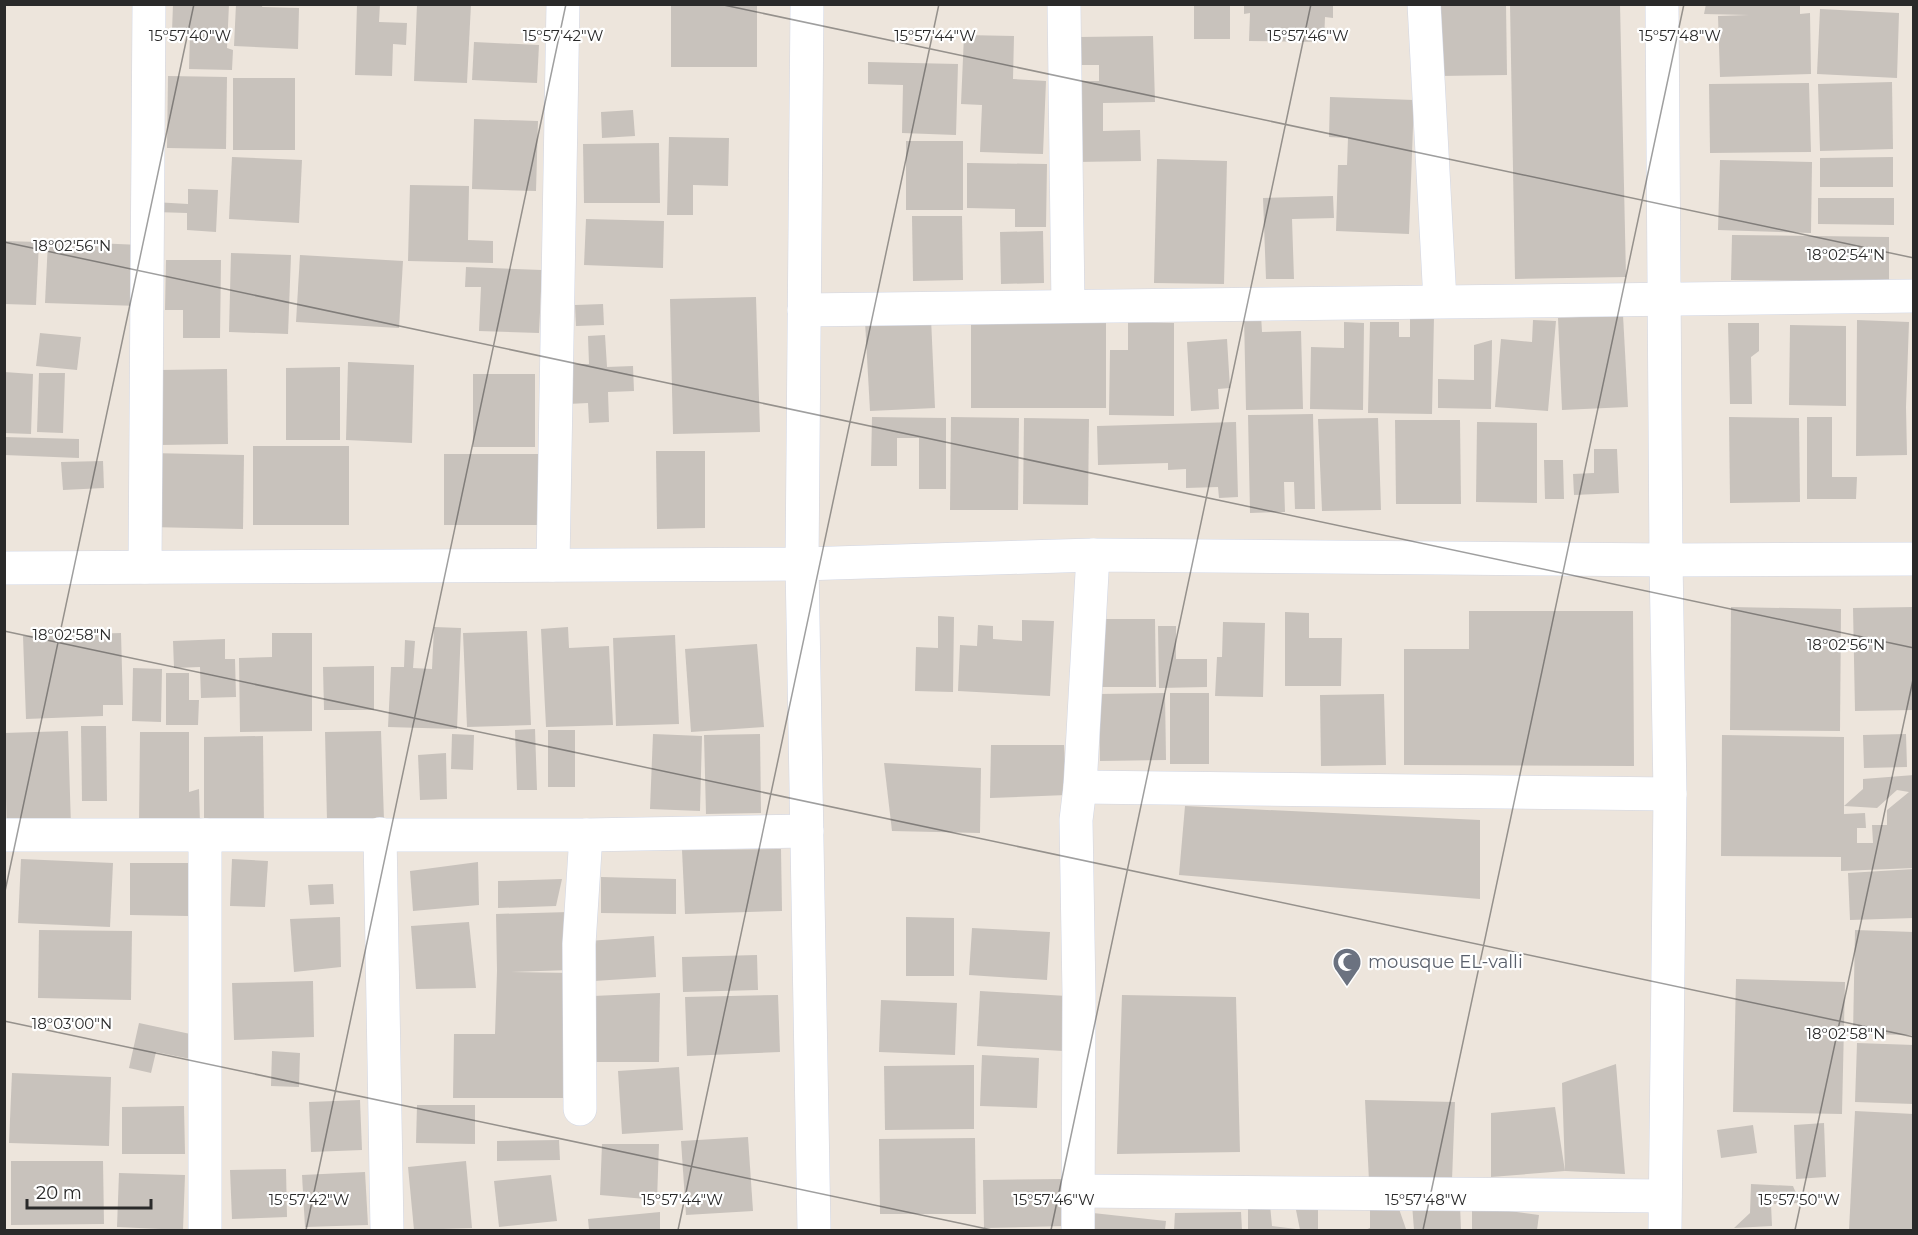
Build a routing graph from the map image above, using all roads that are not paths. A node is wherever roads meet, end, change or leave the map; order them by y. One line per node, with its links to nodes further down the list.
1 (149, 4): 17 (street)
2 (563, 4): 16 (street)
3 (807, 4): 11 (street)
4 (1064, 4): 10 (street)
5 (1424, 4): 9 (street)
6 (1662, 4): 8 (street)
7 (1914, 296): 8 (street)
8 (1665, 298): 9 (street); 14 (street)
9 (1440, 301): 10 (street)
10 (1068, 306): 11 (street)
11 (804, 310): 15 (street)
12 (1093, 555): 14 (street); 15 (street); 19 (street)
13 (1914, 559): 14 (street)
14 (1666, 560): 20 (street)
15 (802, 564): 16 (street); 21 (street)
16 (553, 566): 17 (street)
17 (145, 567): 18 (street)
18 (4, 568)
19 (1080, 787): 20 (street); 27 (street)
20 (1671, 794): 28 (street)
21 (807, 831): 25 (street); 31 (street)
22 (380, 834): 24 (street); 25 (street); 30 (street)
23 (4, 835): 24 (street)
24 (205, 835): 29 (street)
25 (586, 835): 26 (street)
26 (580, 1109)
27 (1078, 1191): 28 (street); 32 (street)
28 (1665, 1196): 33 (street)
29 (205, 1230)
30 (387, 1230)
31 (814, 1230)
32 (1078, 1230)
33 (1665, 1230)

